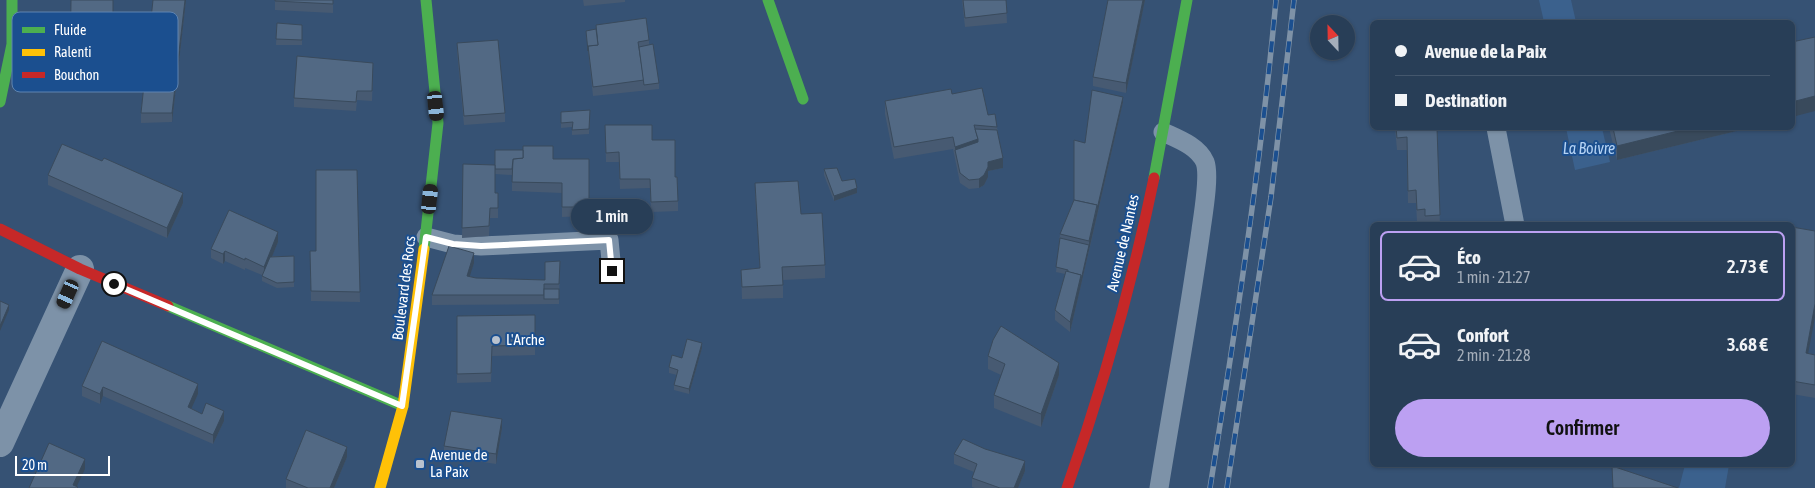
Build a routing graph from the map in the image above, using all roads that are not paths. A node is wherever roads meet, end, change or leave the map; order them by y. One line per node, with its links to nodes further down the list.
1 (12, 0): 5 (street)
2 (426, 0): 12 (street, Boulevard des Rocs)
3 (768, 0): 6 (street)
4 (1187, 0): 9 (street, Avenue de Nantes)
5 (6, 44): 7 (street)
6 (803, 99)
7 (0, 102)
8 (1496, 130): 10 (lane)
9 (1163, 132): 18 (street, Avenue de Nantes); 19 (lane)
10 (1514, 222)
11 (0, 229): 13 (street)
12 (426, 237): 14 (lane); 15 (street, Boulevard des Rocs)
13 (80, 269): 15 (street); 16 (street)
14 (612, 271)
15 (402, 406): 17 (street, Boulevard des Rocs)
16 (0, 443)
17 (380, 488)
18 (1067, 488)
19 (1159, 488)

